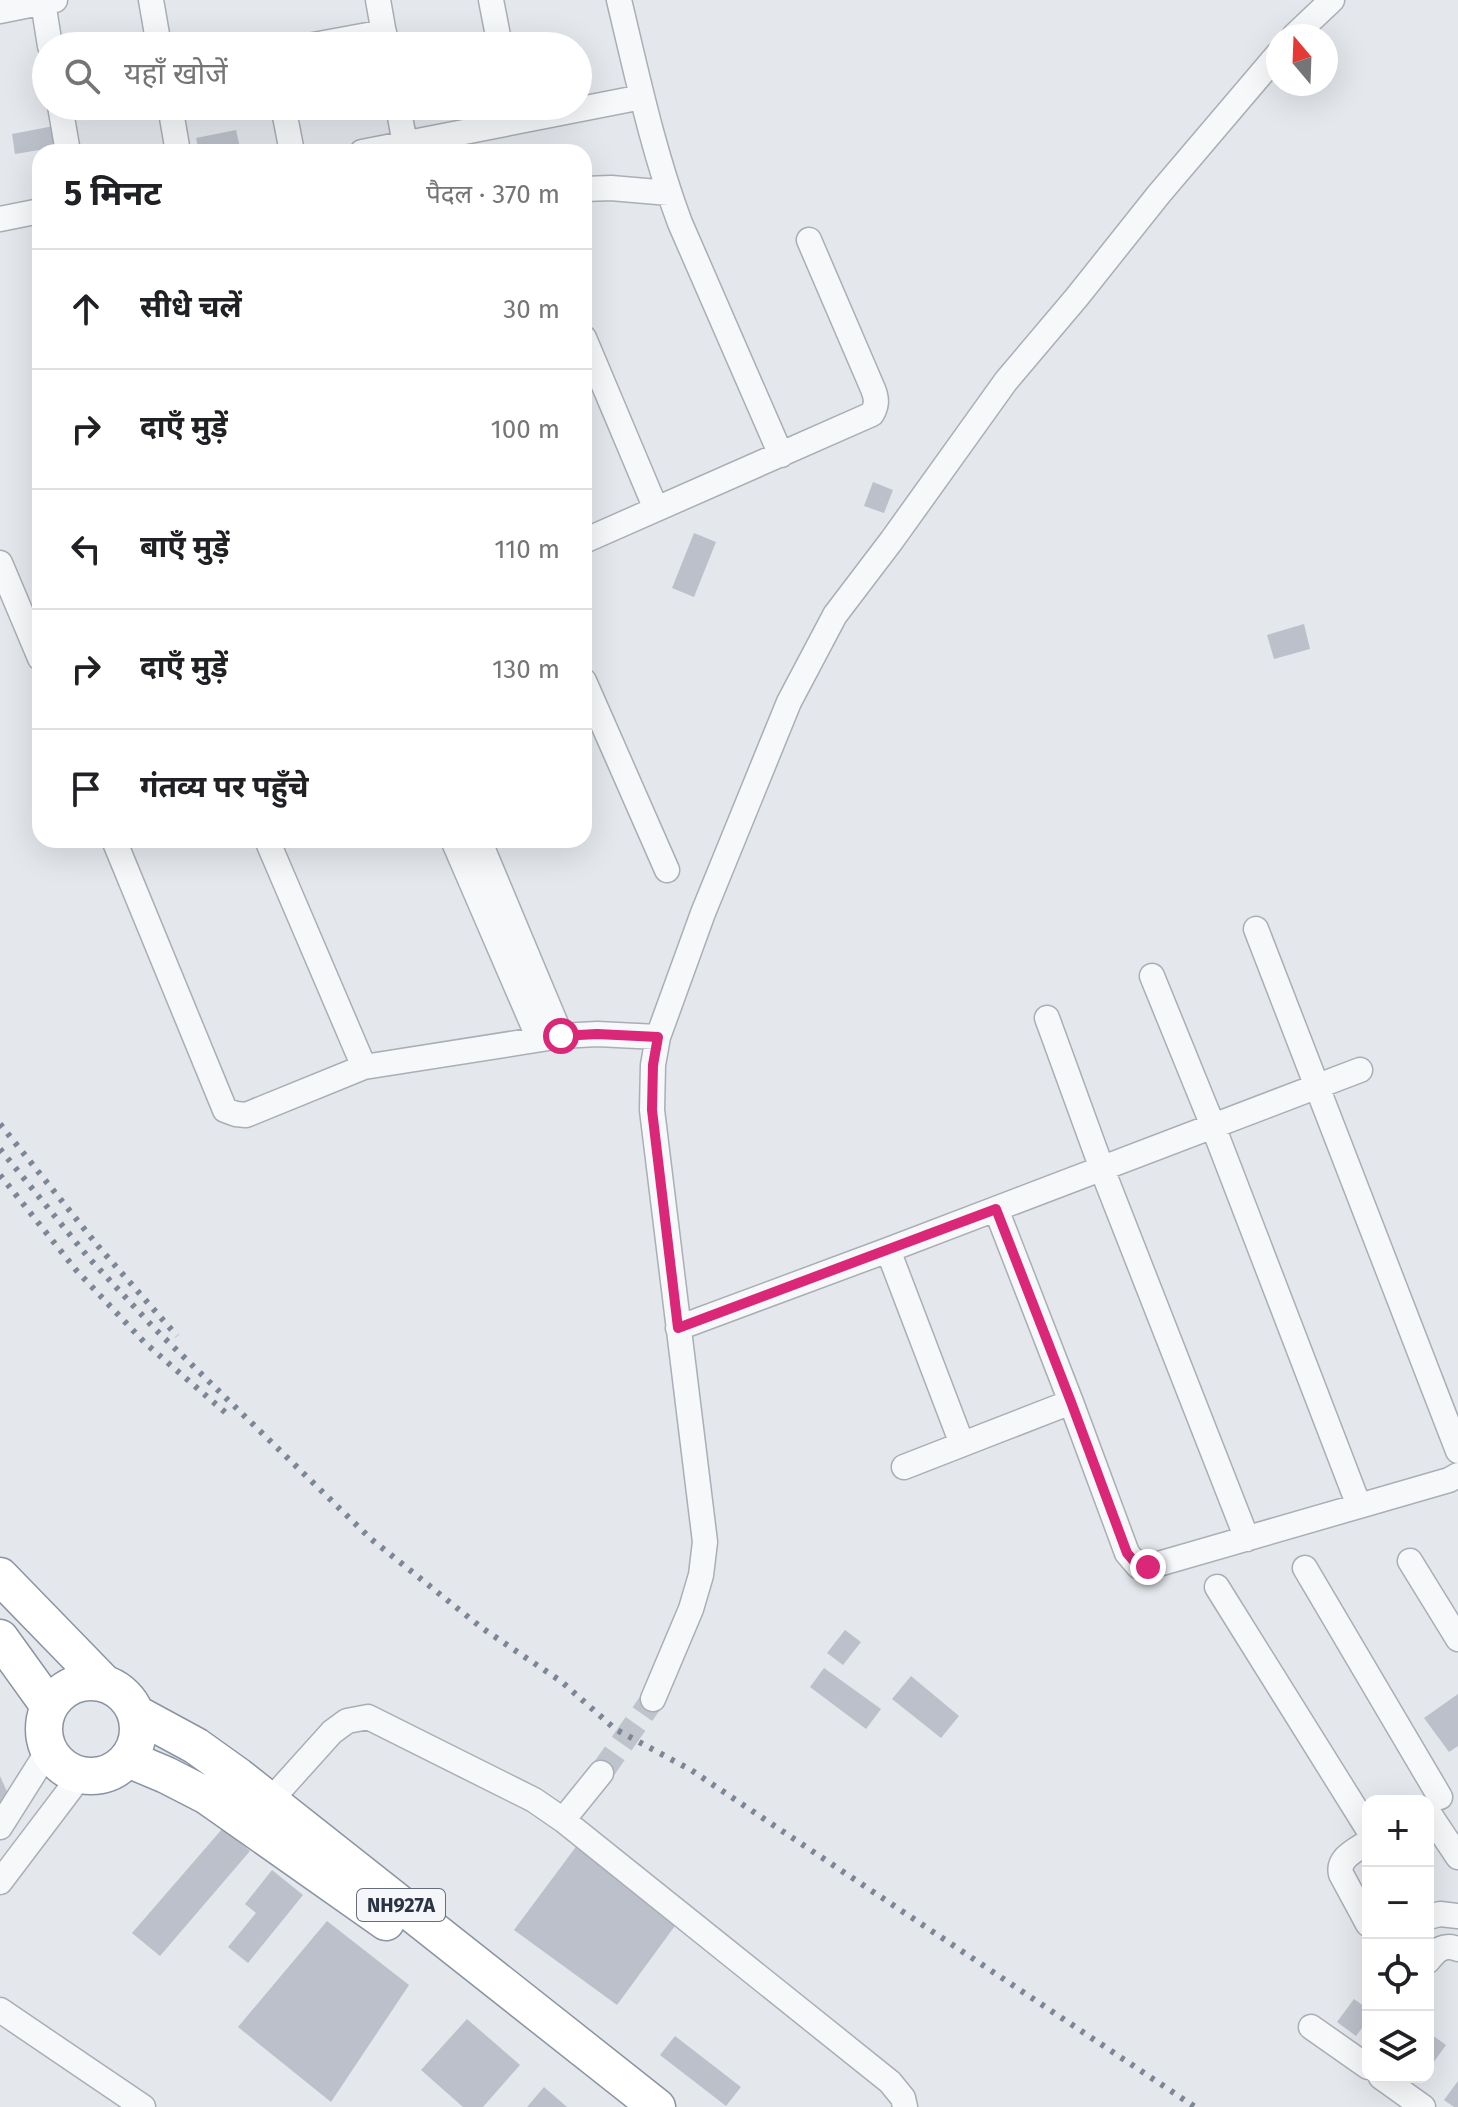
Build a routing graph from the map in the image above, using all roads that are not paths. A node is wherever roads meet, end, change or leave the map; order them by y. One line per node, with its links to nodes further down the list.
1 (151, 0): 10 (street)
2 (378, 0): 11 (street)
3 (491, 0): 12 (street)
4 (619, 0): 14 (street)
5 (1332, 0): 8 (street)
6 (49, 1): 7 (street); 9 (street)
7 (0, 11)
8 (1307, 24)
9 (50, 32)
10 (157, 32)
11 (384, 32)
12 (497, 32)
13 (1266, 68): 46 (street)
14 (642, 97): 15 (street); 26 (street)
15 (592, 104)
16 (62, 120): 21 (street)
17 (172, 120): 22 (street)
18 (286, 120): 23 (street)
19 (401, 120): 24 (street)
20 (491, 120): 24 (street)
21 (67, 144)
22 (177, 144)
23 (290, 144)
24 (405, 144)
25 (592, 189): 26 (street)
26 (669, 193): 31 (street)
27 (32, 213): 28 (street)
28 (0, 219)
29 (809, 240): 31 (street)
30 (592, 357): 32 (street)
31 (781, 455): 32 (street)
32 (656, 509): 33 (street)
33 (592, 537)
34 (0, 563): 35 (street)
35 (32, 639)
36 (592, 699): 41 (street)
37 (117, 848): 47 (street)
38 (270, 848): 47 (street)
39 (457, 848): 45 (street)
40 (482, 848): 45 (street)
41 (667, 870)
42 (1256, 929): 49 (street)
43 (1152, 976): 50 (street)
44 (1047, 1018): 51 (street)
45 (550, 1037): 46 (street); 47 (street)
46 (658, 1037): 54 (street)
47 (364, 1067)
48 (1360, 1070): 49 (street)
49 (1316, 1087): 50 (street); 57 (street)
50 (1213, 1126): 51 (street); 60 (street)
51 (1102, 1169): 52 (street); 61 (street)
52 (996, 1209): 53 (street); 55 (street)
53 (888, 1250): 54 (street); 56 (street)
54 (678, 1328): 69 (street)
55 (1071, 1402): 56 (street); 61 (street)
56 (962, 1444): 58 (street)
57 (1458, 1451)
58 (904, 1467)
59 (1458, 1475): 60 (street)
60 (1359, 1506): 61 (street)
61 (1247, 1539)
62 (1410, 1561): 67 (street)
63 (1305, 1568): 76 (street)
64 (0, 1576): 68 (highway, NH927A)
65 (1217, 1587): 78 (street)
66 (0, 1638): 70 (highway)
67 (1458, 1639)
68 (104, 1683): 70 (highway); 71 (highway, NH927A)
69 (653, 1699)
70 (49, 1706): 72 (highway)
71 (137, 1714): 73 (highway); 77 (highway, NH927A)
72 (48, 1751): 75 (highway); 80 (street)
73 (128, 1759): 75 (highway); 77 (highway, NH927A)
74 (601, 1773): 79 (street)
75 (81, 1775): 83 (street)
76 (1438, 1800): 82 (street)
77 (259, 1813): 79 (street); 94 (highway, NH927A); 95 (highway, NH927A)
78 (1362, 1819)
79 (563, 1820): 96 (street)
80 (0, 1827)
81 (1362, 1846): 84 (street)
82 (1458, 1857)
83 (0, 1882)
84 (1362, 1913)
85 (1434, 1916): 86 (street)
86 (1458, 1916)
87 (1458, 1949): 88 (street)
88 (1434, 1954)
89 (0, 2010): 93 (street)
90 (1311, 2027): 91 (street)
91 (1362, 2055)
92 (1389, 2083): 97 (street)
93 (143, 2107)
94 (619, 2107)
95 (657, 2107)
96 (905, 2107)
97 (1423, 2107)

